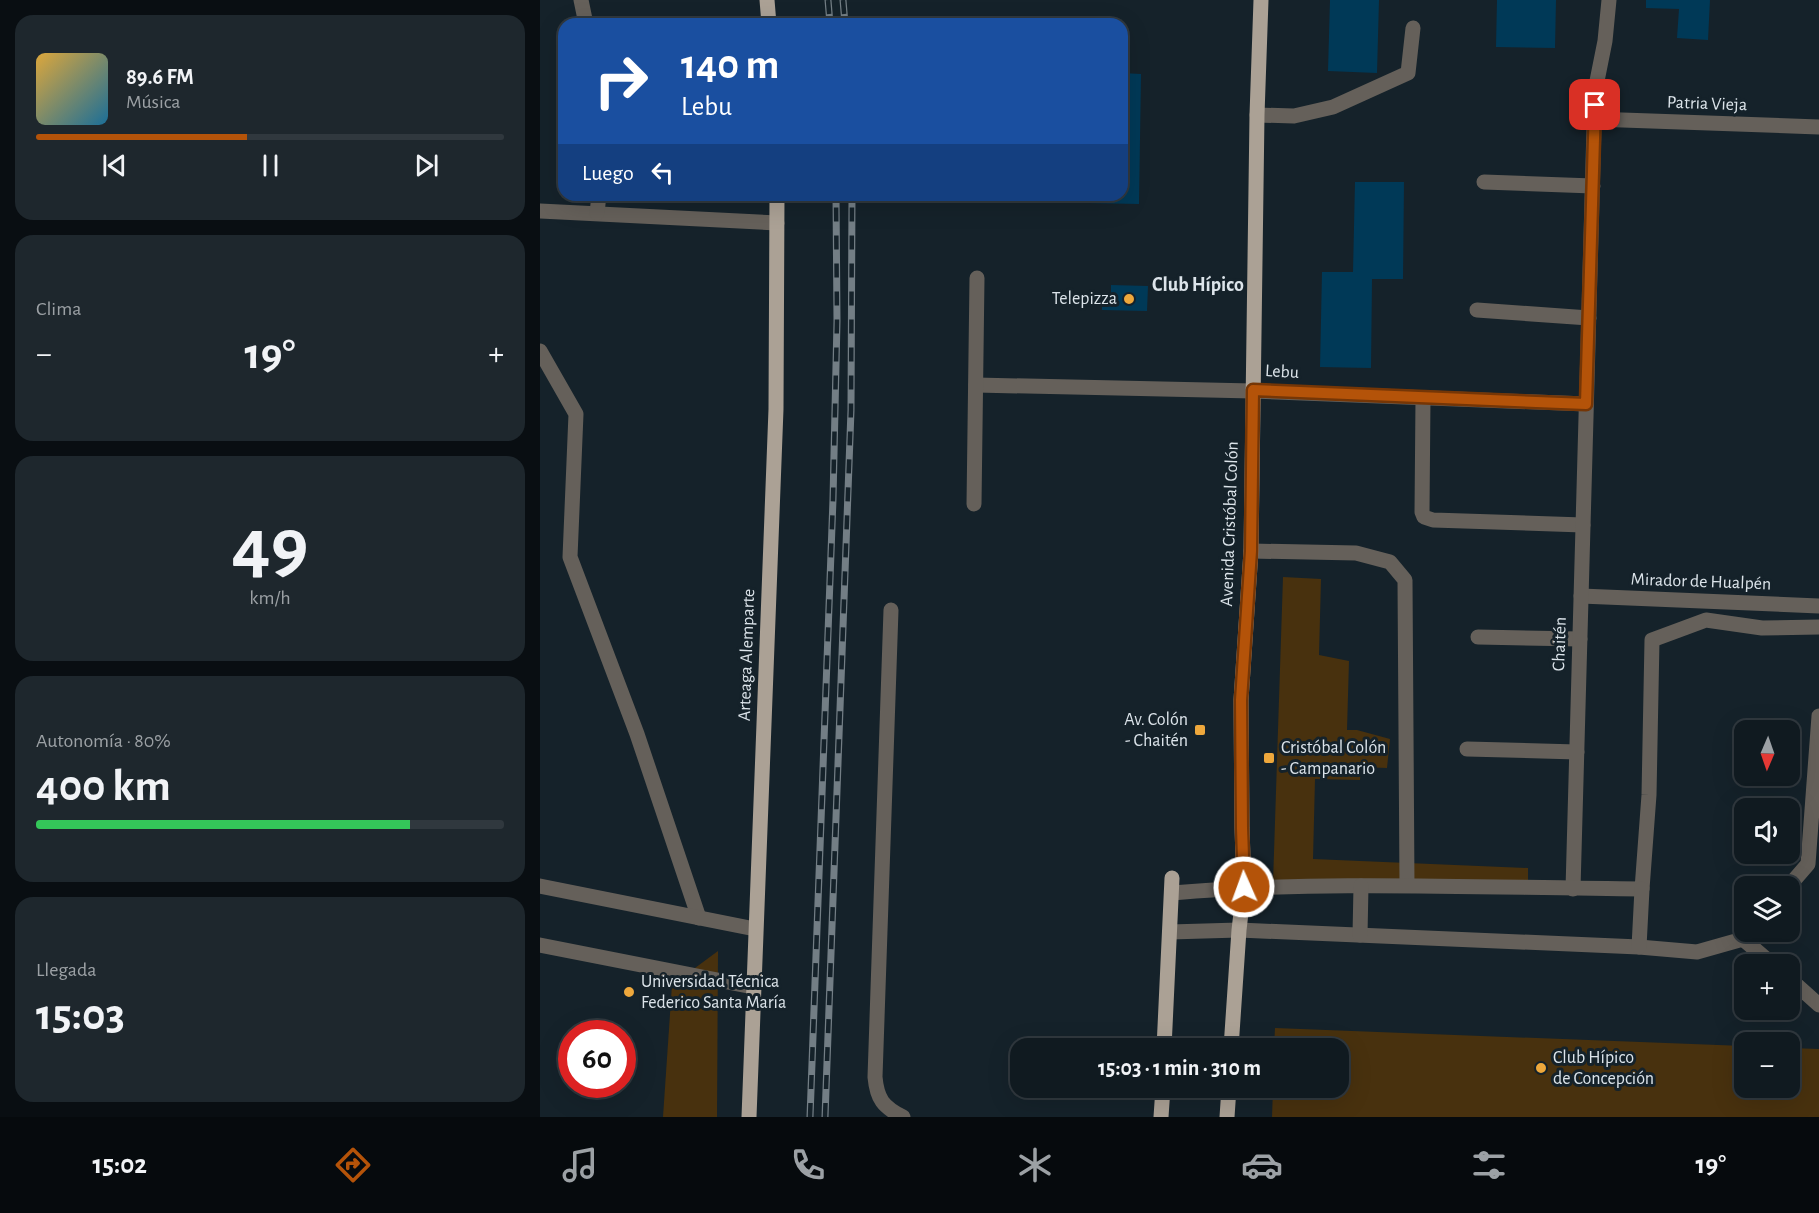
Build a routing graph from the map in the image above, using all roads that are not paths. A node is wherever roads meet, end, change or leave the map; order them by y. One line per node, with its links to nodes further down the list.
1 (581, 0): 5 (street)
2 (767, 0): 6 (main road)
3 (1261, 0): 8 (main road, Avenida Cristóbal Colón)
4 (1609, 0): 9 (street, Chaitén)
5 (585, 18)
6 (768, 18)
7 (1413, 28): 8 (street)
8 (1257, 114): 23 (main road, Avenida Cristóbal Colón)
9 (1594, 119): 10 (street, Patria Vieja); 12 (street, Chaitén)
10 (1819, 127)
11 (1484, 182): 12 (street)
12 (1593, 186): 20 (street, Chaitén)
13 (598, 201): 16 (street)
14 (777, 201): 17 (main road, Arteaga Alemparte)
15 (540, 211): 16 (street)
16 (597, 213): 17 (street)
17 (777, 223): 47 (main road, Arteaga Alemparte)
18 (977, 278): 22 (street)
19 (1477, 310): 20 (street)
20 (1589, 318): 25 (street, Chaitén)
21 (540, 351): 46 (street)
22 (976, 385): 23 (street, Lebu); 26 (street)
23 (1253, 390): 24 (street, Lebu); 28 (main road, Avenida Cristóbal Colón)
24 (1423, 398): 25 (street, Lebu); 27 (street)
25 (1586, 404): 27 (street, Chaitén)
26 (974, 504)
27 (1583, 525): 29 (street, Chaitén)
28 (1251, 551): 40 (street); 43 (main road, Avenida Cristóbal Colón)
29 (1581, 596): 30 (street, Mirador de Hualpén); 34 (street, Chaitén)
30 (1819, 606)
31 (891, 610): 64 (street)
32 (1819, 627): 45 (street)
33 (1478, 637): 34 (street)
34 (1580, 639): 37 (street, Chaitén)
35 (1819, 716): 38 (street)
36 (1467, 749): 37 (street)
37 (1577, 752): 44 (street, Chaitén)
38 (1797, 876)
39 (1172, 885): 43 (street); 49 (main road)
40 (1407, 885): 42 (street); 44 (street)
41 (540, 886): 46 (street)
42 (1361, 886): 43 (street); 50 (street)
43 (1244, 887): 48 (main road, Avenida Cristóbal Colón)
44 (1573, 889): 45 (street)
45 (1642, 889): 54 (street)
46 (699, 918): 47 (street)
47 (755, 930): 56 (main road, Arteaga Alemparte)
48 (1239, 930): 49 (street); 50 (street); 60 (main road, Avenida Cristóbal Colón)
49 (1170, 932): 59 (main road)
50 (1360, 935): 54 (street)
51 (1734, 939): 54 (street)
52 (1752, 942): 55 (street)
53 (540, 945): 56 (street)
54 (1639, 947)
55 (1763, 954)
56 (753, 987): 63 (main road, Arteaga Alemparte)
57 (1800, 989): 58 (street)
58 (1819, 1005)
59 (1165, 1038)
60 (1232, 1038)
61 (1162, 1098): 65 (main road)
62 (1228, 1098): 66 (main road)
63 (749, 1117)
64 (903, 1117)
65 (1161, 1117)
66 (1227, 1117)

